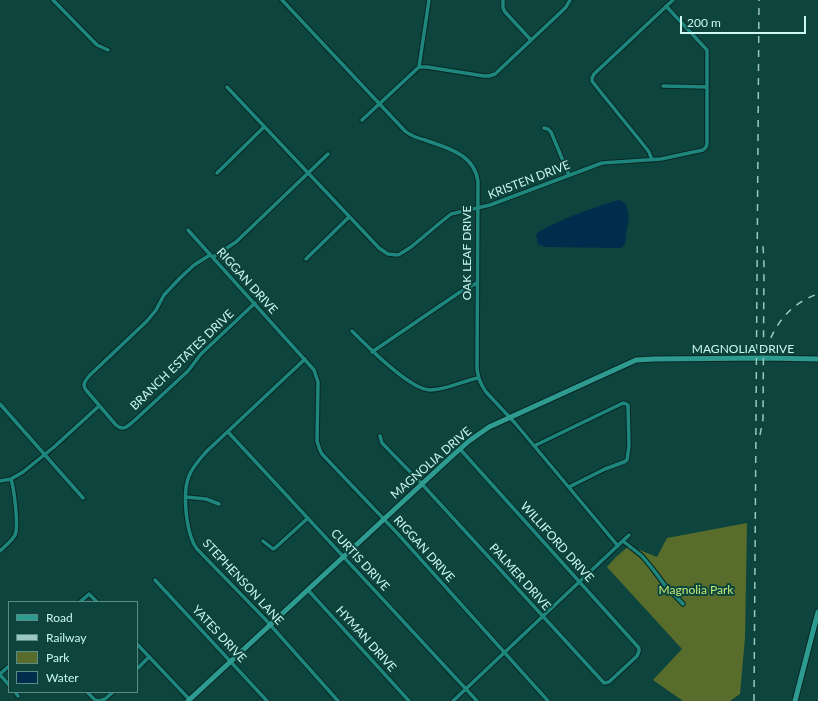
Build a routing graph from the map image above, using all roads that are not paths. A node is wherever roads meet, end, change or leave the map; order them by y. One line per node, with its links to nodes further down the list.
1 (53, 0): 9 (street)
2 (282, 0): 14 (street, OAK LEAF DRIVE)
3 (429, 0): 10 (street)
4 (503, 0): 8 (street)
5 (570, 0): 8 (street)
6 (673, 0): 7 (street)
7 (666, 6): 13 (street); 19 (street)
8 (531, 40): 10 (street)
9 (108, 50)
10 (419, 67): 14 (street)
11 (663, 86): 13 (street)
12 (227, 87): 16 (street, KRISTEN DRIVE)
13 (707, 87): 19 (street, KRISTEN DRIVE)
14 (380, 104): 15 (street); 23 (street, OAK LEAF DRIVE)
15 (362, 120)
16 (264, 127): 20 (street); 21 (street, KRISTEN DRIVE)
17 (544, 128): 22 (street)
18 (328, 154): 21 (street)
19 (652, 160): 22 (street, KRISTEN DRIVE)
20 (217, 173)
21 (307, 173): 24 (street, KRISTEN DRIVE); 26 (street)
22 (569, 175): 23 (street, KRISTEN DRIVE)
23 (478, 209): 24 (street, KRISTEN DRIVE); 28 (street, OAK LEAF DRIVE)
24 (349, 217): 27 (street)
25 (188, 230): 26 (street, RIGGAN DRIVE)
26 (212, 256): 29 (street, RIGGAN DRIVE); 36 (street)
27 (306, 259)
28 (477, 283): 31 (street); 34 (street, OAK LEAF DRIVE)
29 (255, 303): 32 (street, RIGGAN DRIVE); 36 (street, BRANCH ESTATES DRIVE)
30 (352, 331): 31 (street)
31 (372, 352): 34 (street)
32 (305, 359): 38 (street, STEPHENSON LANE); 51 (street, RIGGAN DRIVE)
33 (818, 359): 37 (street, MAGNOLIA DRIVE)
34 (478, 378): 37 (street)
35 (0, 404): 42 (street)
36 (99, 406): 42 (street)
37 (510, 418): 40 (street); 41 (street, MAGNOLIA DRIVE)
38 (228, 432): 47 (street, STEPHENSON LANE); 50 (street, CURTIS DRIVE)
39 (380, 436): 45 (street, PALMER DRIVE)
40 (534, 446): 46 (street); 46 (street)
41 (460, 449): 45 (street, MAGNOLIA DRIVE); 59 (street, WILLIFORD DRIVE)
42 (45, 454): 43 (street); 48 (street)
43 (11, 479): 44 (street); 56 (street)
44 (0, 481)
45 (422, 484): 51 (street, MAGNOLIA DRIVE); 65 (street, PALMER DRIVE)
46 (569, 487): 55 (street)
47 (186, 497): 49 (street); 66 (street, STEPHENSON LANE)
48 (83, 498)
49 (219, 504)
50 (308, 518): 53 (street); 57 (street, CURTIS DRIVE)
51 (384, 519): 57 (street, MAGNOLIA DRIVE); 68 (street, RIGGAN DRIVE)
52 (630, 535): 54 (street)
53 (263, 541)
54 (623, 541): 55 (street); 63 (street)
55 (618, 546): 59 (street)
56 (0, 551)
57 (344, 556): 60 (street, MAGNOLIA DRIVE); 76 (street, CURTIS DRIVE)
58 (155, 580): 70 (street, YATES DRIVE)
59 (580, 582): 65 (street); 74 (street, WILLIFORD DRIVE)
60 (308, 590): 66 (street, MAGNOLIA DRIVE); 85 (street, HYMAN DRIVE)
61 (81, 601): 62 (street)
62 (96, 601)
63 (683, 604)
64 (818, 612): 89 (street)
65 (543, 617): 68 (street); 74 (street, PALMER DRIVE)
66 (270, 625): 70 (street, MAGNOLIA DRIVE); 84 (street, STEPHENSON LANE)
67 (138, 645): 69 (street)
68 (505, 653): 76 (street); 88 (street, RIGGAN DRIVE)
69 (149, 657): 72 (street); 82 (street)
70 (231, 661): 82 (street, MAGNOLIA DRIVE); 83 (street, YATES DRIVE)
71 (8, 667): 73 (street)
72 (138, 668)
73 (0, 674): 75 (street)
74 (604, 683)
75 (8, 684)
76 (466, 689): 86 (street); 87 (street, CURTIS DRIVE)
77 (16, 693): 80 (street)
78 (88, 693): 81 (street)
79 (112, 693): 81 (street)
80 (18, 696)
81 (98, 701)
82 (189, 701)
83 (267, 701)
84 (338, 701)
85 (409, 701)
86 (453, 701)
87 (477, 701)
88 (548, 701)
89 (795, 701)

